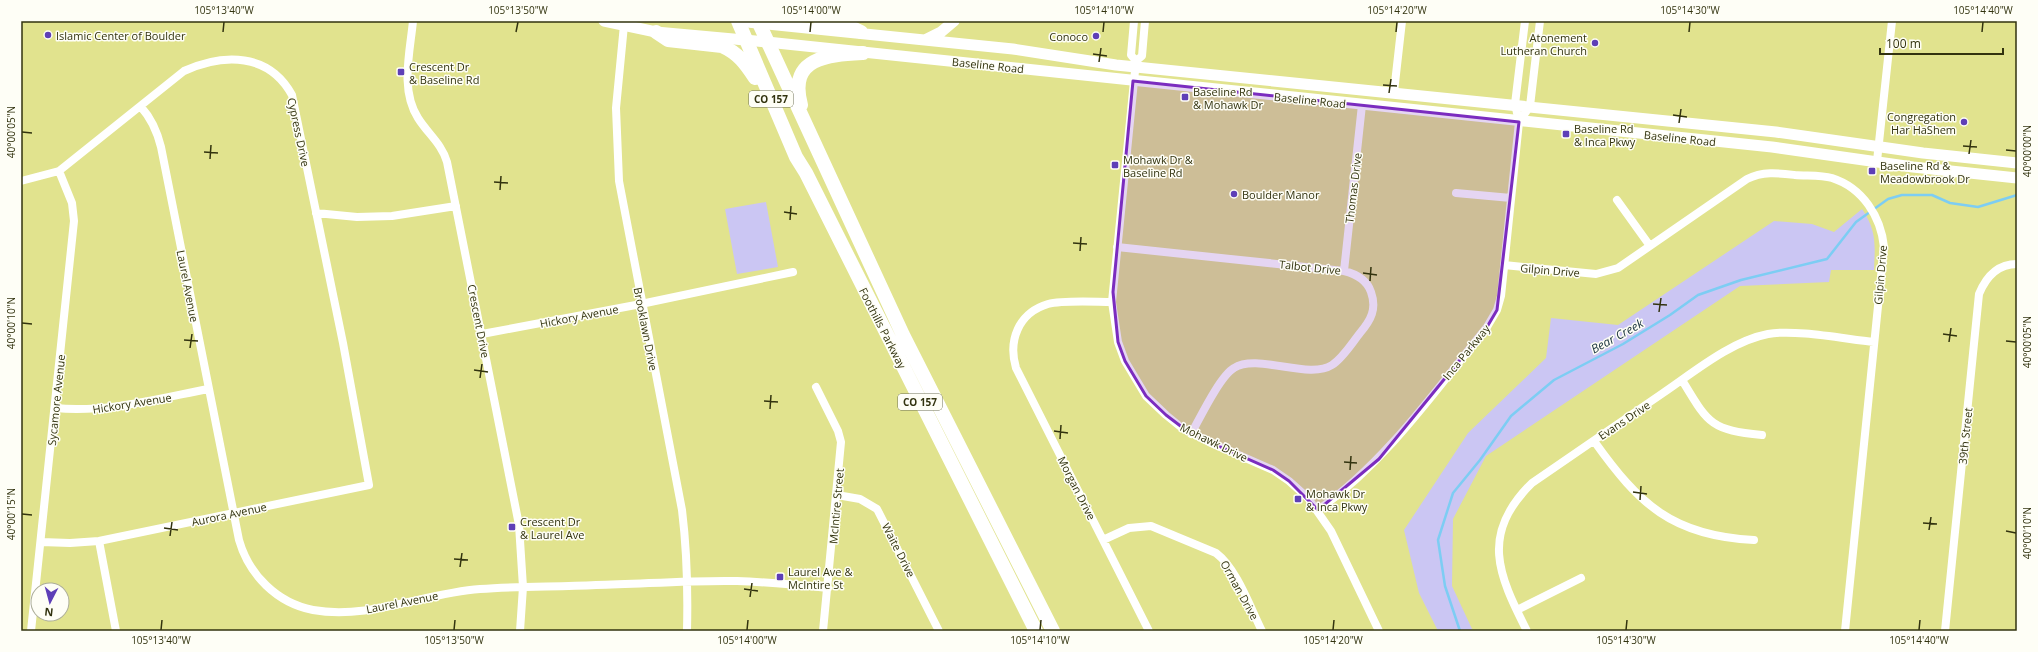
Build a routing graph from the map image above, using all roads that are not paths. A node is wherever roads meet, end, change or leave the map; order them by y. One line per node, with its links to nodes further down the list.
1 (413, 21): 39 (street, Crescent Drive)
2 (604, 21): 13 (main road, Baseline Road)
3 (738, 21): 12 (main road, Baseline Road); 16 (highway, Foothills Parkway / CO 157)
4 (820, 21): 15 (highway)
5 (954, 21): 17 (main road)
6 (1134, 21): 20 (street)
7 (1146, 21): 20 (street)
8 (1402, 21): 22 (street)
9 (1525, 21): 23 (street, Inca Parkway)
10 (1540, 21): 25 (street, Inca Parkway)
11 (1892, 21): 29 (street)
12 (758, 22): 15 (main road, Baseline Road); 18 (highway, Foothills Parkway / CO 157)
13 (624, 25): 14 (main road, Baseline Road); 48 (street, Brooklawn Drive)
14 (656, 32): 16 (main road, Baseline Road); 30 (highway)
15 (861, 32): 17 (main road, Baseline Road)
16 (746, 40): 18 (main road, Baseline Road); 30 (highway, Foothills Parkway / CO 157)
17 (924, 40): 20 (main road, Baseline Road)
18 (767, 42): 19 (main road, Baseline Road); 28 (highway, Foothills Parkway / CO 157)
19 (863, 53): 21 (main road, Baseline Road); 28 (highway)
20 (1136, 64): 21 (street, Mohawk Drive); 22 (main road, Baseline Road)
21 (1133, 82): 24 (main road, Baseline Road); 42 (street, Mohawk Drive)
22 (1394, 92): 23 (main road, Baseline Road)
23 (1515, 104): 25 (main road, Baseline Road); 27 (street, Inca Parkway)
24 (1362, 105): 27 (main road, Baseline Road); 45 (street, Thomas Drive)
25 (1530, 106): 27 (street, Inca Parkway); 29 (main road, Baseline Road)
26 (140, 107): 33 (street, Cypress Drive); 40 (street, Cypress Drive); 53 (street, Laurel Avenue)
27 (1519, 122): 31 (main road, Baseline Road); 37 (street, Inca Parkway)
28 (808, 130): 78 (highway, Foothills Parkway / CO 157)
29 (1879, 145): 31 (street); 32 (main road, Baseline Road)
30 (796, 157): 77 (highway, Foothills Parkway / CO 157)
31 (1877, 161): 34 (main road, Baseline Road)
32 (2017, 163)
33 (59, 171): 35 (street, Cypress Drive); 54 (street, Sycamore Avenue)
34 (2017, 178)
35 (21, 181)
36 (1456, 193): 37 (street)
37 (1511, 198): 44 (street, Inca Parkway)
38 (1617, 200): 41 (street)
39 (456, 206): 40 (street); 49 (street, Crescent Drive)
40 (316, 213): 58 (street, Cypress Drive)
41 (1650, 246): 44 (street, Gilpin Drive); 50 (street, Gilpin Drive)
42 (1117, 247): 45 (street, Talbot Drive); 47 (street, Mohawk Drive)
43 (2017, 264): 84 (street, 39th Street)
44 (1504, 266): 60 (street, Inca Parkway)
45 (1344, 271): 55 (street, Talbot Drive)
46 (794, 272): 48 (street, Hickory Avenue)
47 (1112, 302): 55 (street, Mohawk Drive); 62 (street, Morgan Drive)
48 (641, 304): 49 (street, Hickory Avenue); 67 (street, Brooklawn Drive)
49 (482, 334): 68 (street, Crescent Drive)
50 (1874, 342): 51 (street, Evans Drive); 83 (street, Gilpin Drive)
51 (1682, 380): 56 (street); 57 (street, Evans Drive)
52 (816, 387): 59 (street, McIntire Street)
53 (208, 389): 54 (street, Hickory Avenue); 61 (street, Laurel Avenue)
54 (55, 408): 65 (street, Sycamore Avenue)
55 (1191, 434): 60 (street, Mohawk Drive)
56 (1762, 436)
57 (1594, 441): 63 (street); 70 (street, Evans Drive)
58 (369, 485): 61 (street, Aurora Avenue)
59 (837, 496): 69 (street, McIntire Street); 76 (street, Waite Drive)
60 (1318, 510): 81 (street, Mohawk Drive)
61 (234, 514): 64 (street, Aurora Avenue); 68 (street, Laurel Avenue)
62 (1103, 540): 79 (street, Morgan Drive); 80 (street, Orman Drive)
63 (1754, 540)
64 (99, 541): 65 (street, Aurora Avenue); 72 (street)
65 (41, 542): 71 (street, Sycamore Avenue)
66 (1581, 578): 70 (street)
67 (688, 582): 68 (street, Laurel Avenue); 69 (street, Laurel Avenue); 74 (street, Brooklawn Drive)
68 (523, 587): 73 (street, Crescent Drive)
69 (828, 588): 75 (street, McIntire Street)
70 (1516, 610): 82 (street, Evans Drive)
71 (31, 631)
72 (116, 631)
73 (520, 631)
74 (687, 631)
75 (823, 631)
76 (940, 631)
77 (1036, 631)
78 (1052, 631)
79 (1149, 631)
80 (1262, 631)
81 (1380, 631)
82 (1527, 631)
83 (1845, 631)
84 (1945, 631)

